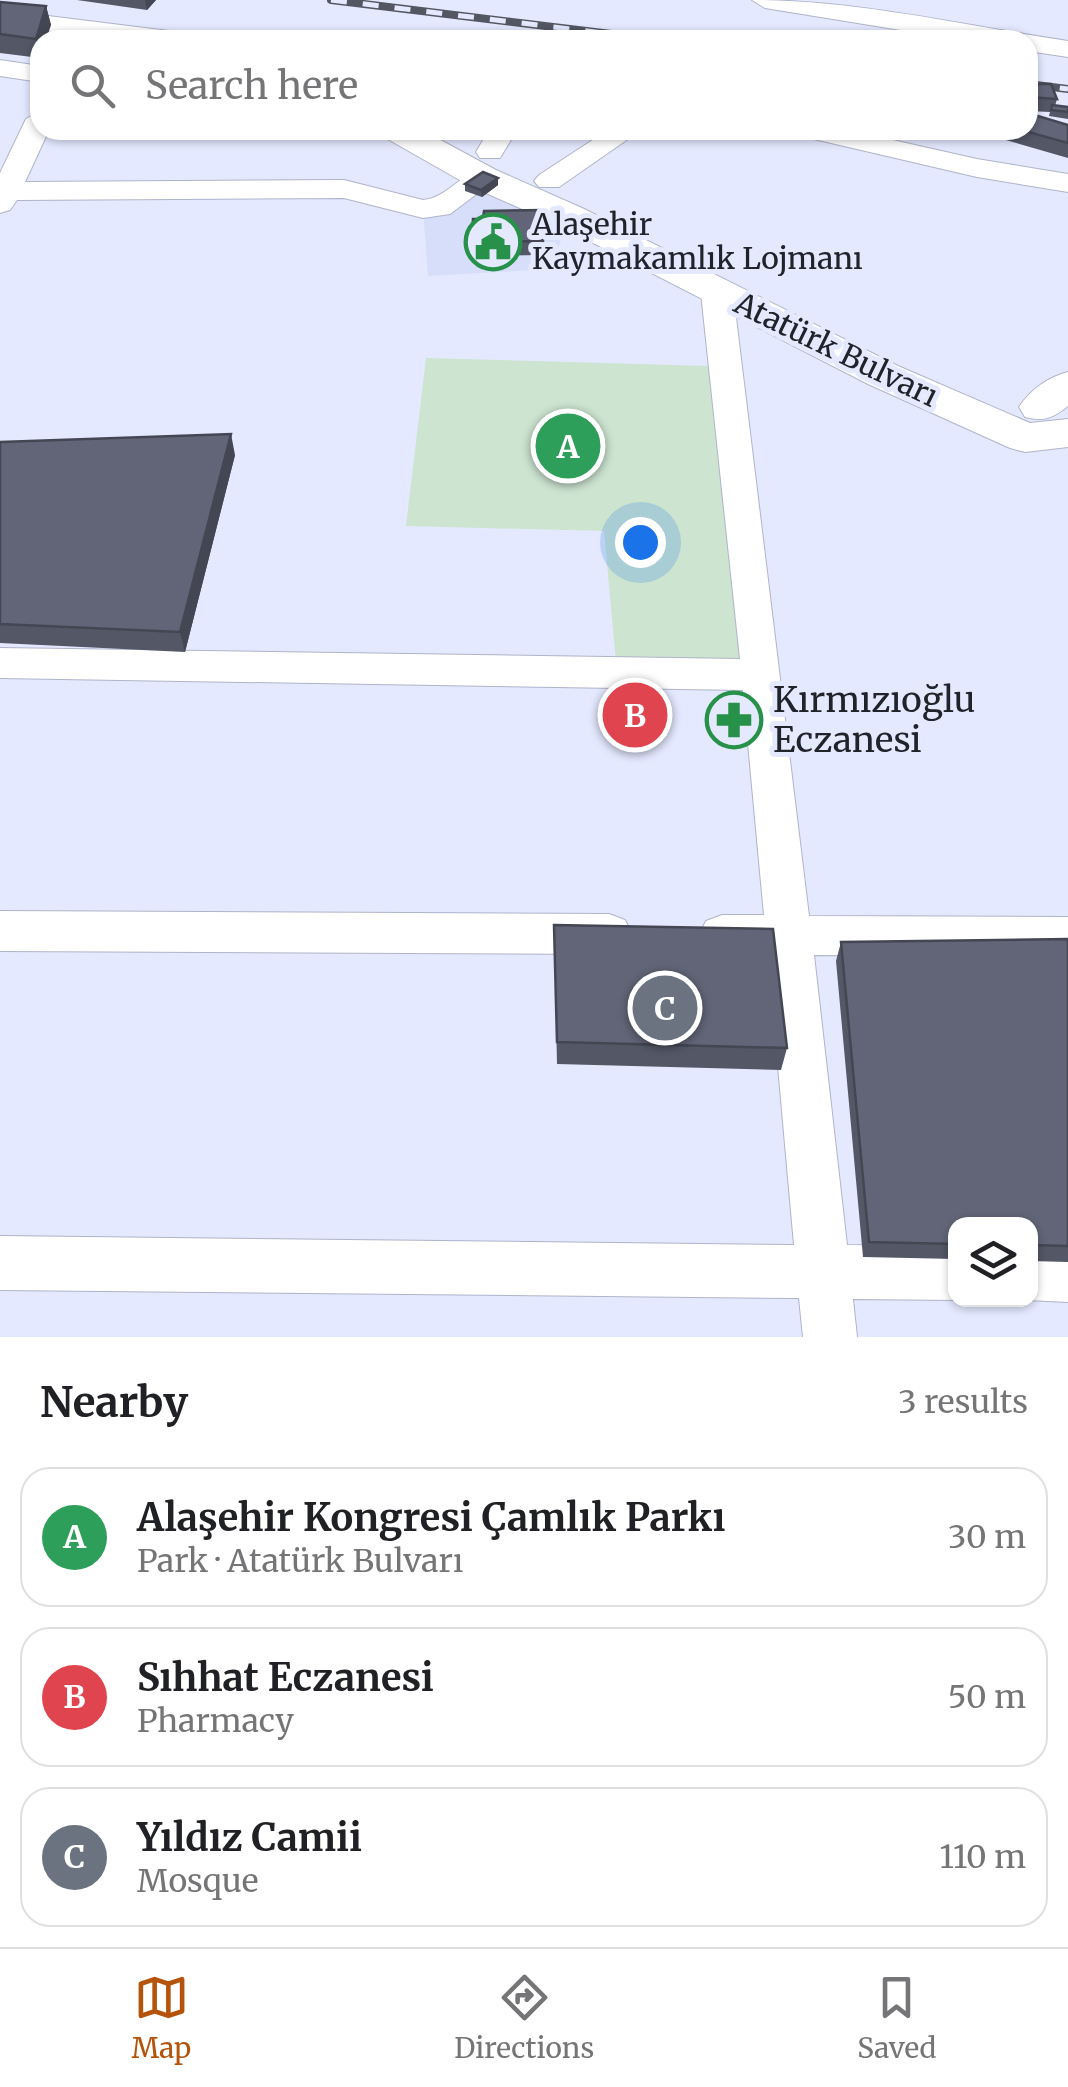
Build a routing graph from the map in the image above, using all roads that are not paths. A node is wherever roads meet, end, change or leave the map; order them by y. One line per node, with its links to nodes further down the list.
1 (765, 0): 2 (street)
2 (824, 5): 5 (street)
3 (0, 18): 4 (street)
4 (62, 30)
5 (956, 30)
6 (1038, 45): 7 (street)
7 (1068, 50)
8 (0, 68): 9 (street)
9 (30, 72)
10 (30, 138): 18 (street)
11 (438, 140): 15 (main road, Atatürk Bulvarı)
12 (467, 140): 15 (main road, Atatürk Bulvarı)
13 (612, 140): 16 (street)
14 (855, 140): 17 (street)
15 (492, 153): 16 (main road, Atatürk Bulvarı); 18 (street); 19 (main road, Atatürk Bulvarı)
16 (549, 181): 20 (main road, Atatürk Bulvarı)
17 (1068, 183)
18 (4, 189)
19 (717, 293): 20 (main road, Atatürk Bulvarı); 22 (street)
20 (1061, 406)
21 (0, 663): 22 (street)
22 (762, 676): 24 (street)
23 (0, 931): 24 (street)
24 (788, 935): 25 (street); 27 (street)
25 (1068, 937)
26 (0, 1262): 27 (street)
27 (823, 1272): 28 (street); 31 (street)
28 (948, 1274)
29 (1038, 1274): 30 (street)
30 (1068, 1275)
31 (830, 1337)

